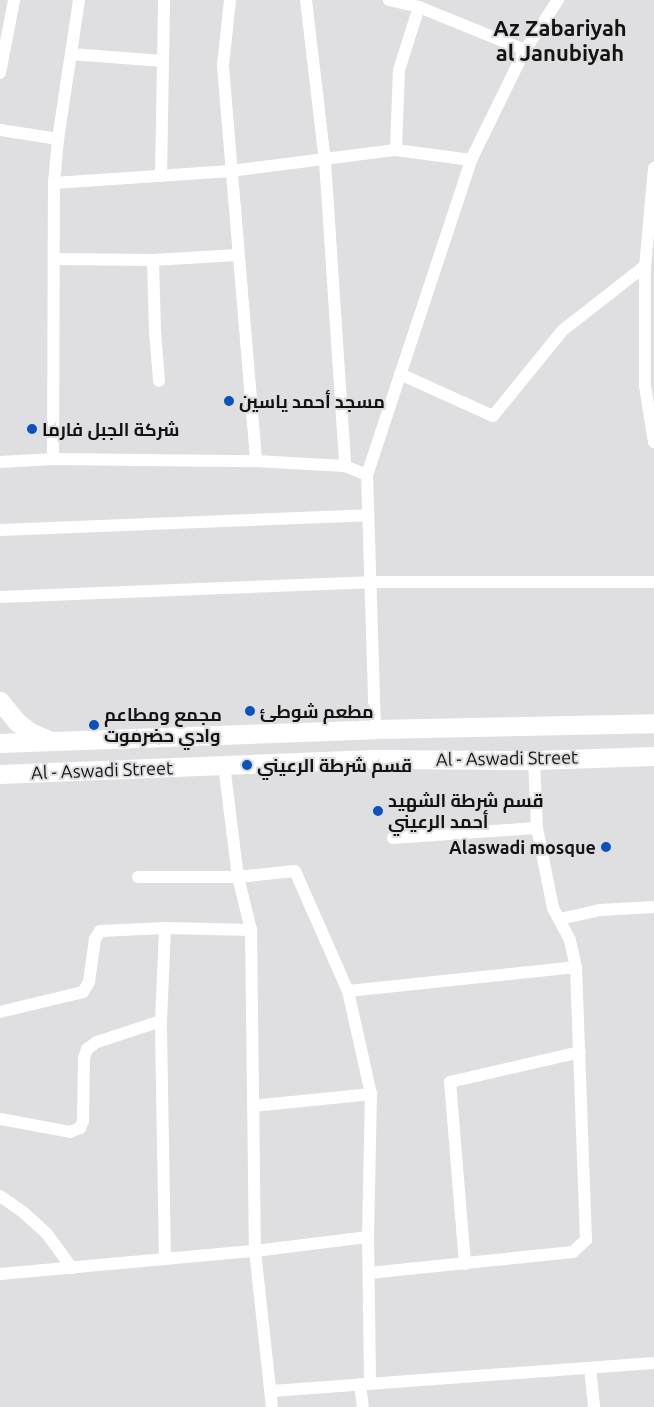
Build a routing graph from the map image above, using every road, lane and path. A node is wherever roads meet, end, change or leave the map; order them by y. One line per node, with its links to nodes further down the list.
1 (14, 0): 12 (street)
2 (79, 0): 10 (street)
3 (164, 0): 11 (street)
4 (230, 0): 19 (street)
5 (306, 0): 17 (street)
6 (389, 0): 8 (street)
7 (558, 0): 9 (street)
8 (419, 7): 9 (street); 15 (street)
9 (525, 50): 16 (street)
10 (71, 54): 11 (street); 14 (street)
11 (163, 61): 20 (street)
12 (0, 73)
13 (0, 130): 14 (street)
14 (58, 139): 21 (street)
15 (396, 150): 16 (street); 17 (street)
16 (471, 160): 26 (street)
17 (324, 161): 19 (street); 33 (street)
18 (654, 168): 25 (street)
19 (231, 171): 20 (street); 22 (street)
20 (161, 176): 21 (street)
21 (54, 183): 23 (street)
22 (238, 255): 24 (street); 31 (street)
23 (54, 259): 24 (street); 30 (street)
24 (153, 260): 27 (street)
25 (645, 266): 26 (street); 28 (street)
26 (400, 374): 34 (street)
27 (159, 381)
28 (649, 385): 29 (street)
29 (654, 442)
30 (53, 459): 31 (street); 32 (street)
31 (256, 461): 33 (street)
32 (0, 462)
33 (345, 466): 34 (street)
34 (367, 475): 35 (street)
35 (368, 515): 36 (street); 37 (street)
36 (0, 530)
37 (370, 582): 38 (street); 39 (street); 42 (street)
38 (654, 582)
39 (0, 597)
40 (0, 701): 44 (highway)
41 (654, 723): 42 (highway, Al - Aswadi Street)
42 (375, 729): 44 (highway, Al - Aswadi Street)
43 (0, 742): 44 (highway, Al - Aswadi Street)
44 (52, 742)
45 (654, 756): 46 (highway, Al - Aswadi Street)
46 (534, 760): 47 (highway, Al - Aswadi Street); 49 (street)
47 (224, 765): 48 (highway, Al - Aswadi Street); 52 (street)
48 (0, 774)
49 (537, 828): 50 (street); 54 (street)
50 (393, 838)
51 (138, 877): 52 (street)
52 (238, 877): 56 (street); 58 (street)
53 (654, 908): 54 (street)
54 (560, 919): 57 (street)
55 (165, 928): 56 (street); 59 (street); 60 (street)
56 (251, 930): 63 (street)
57 (576, 967): 58 (street); 61 (street)
58 (348, 991): 62 (street)
59 (0, 1012)
60 (160, 1021): 64 (street); 68 (street)
61 (580, 1052): 69 (street); 69 (street)
62 (371, 1094): 63 (street); 66 (street)
63 (253, 1106): 67 (street)
64 (0, 1120)
65 (0, 1196): 70 (street)
66 (368, 1238): 67 (street); 71 (street)
67 (256, 1251): 68 (street); 76 (street)
68 (165, 1259): 70 (street)
69 (465, 1264): 71 (street)
70 (72, 1268): 72 (street)
71 (370, 1273): 75 (street)
72 (0, 1274)
73 (654, 1363): 74 (street)
74 (590, 1368): 75 (street); 79 (street)
75 (365, 1384): 76 (street); 78 (street)
76 (272, 1391): 77 (street)
77 (272, 1407)
78 (363, 1407)
79 (594, 1407)

